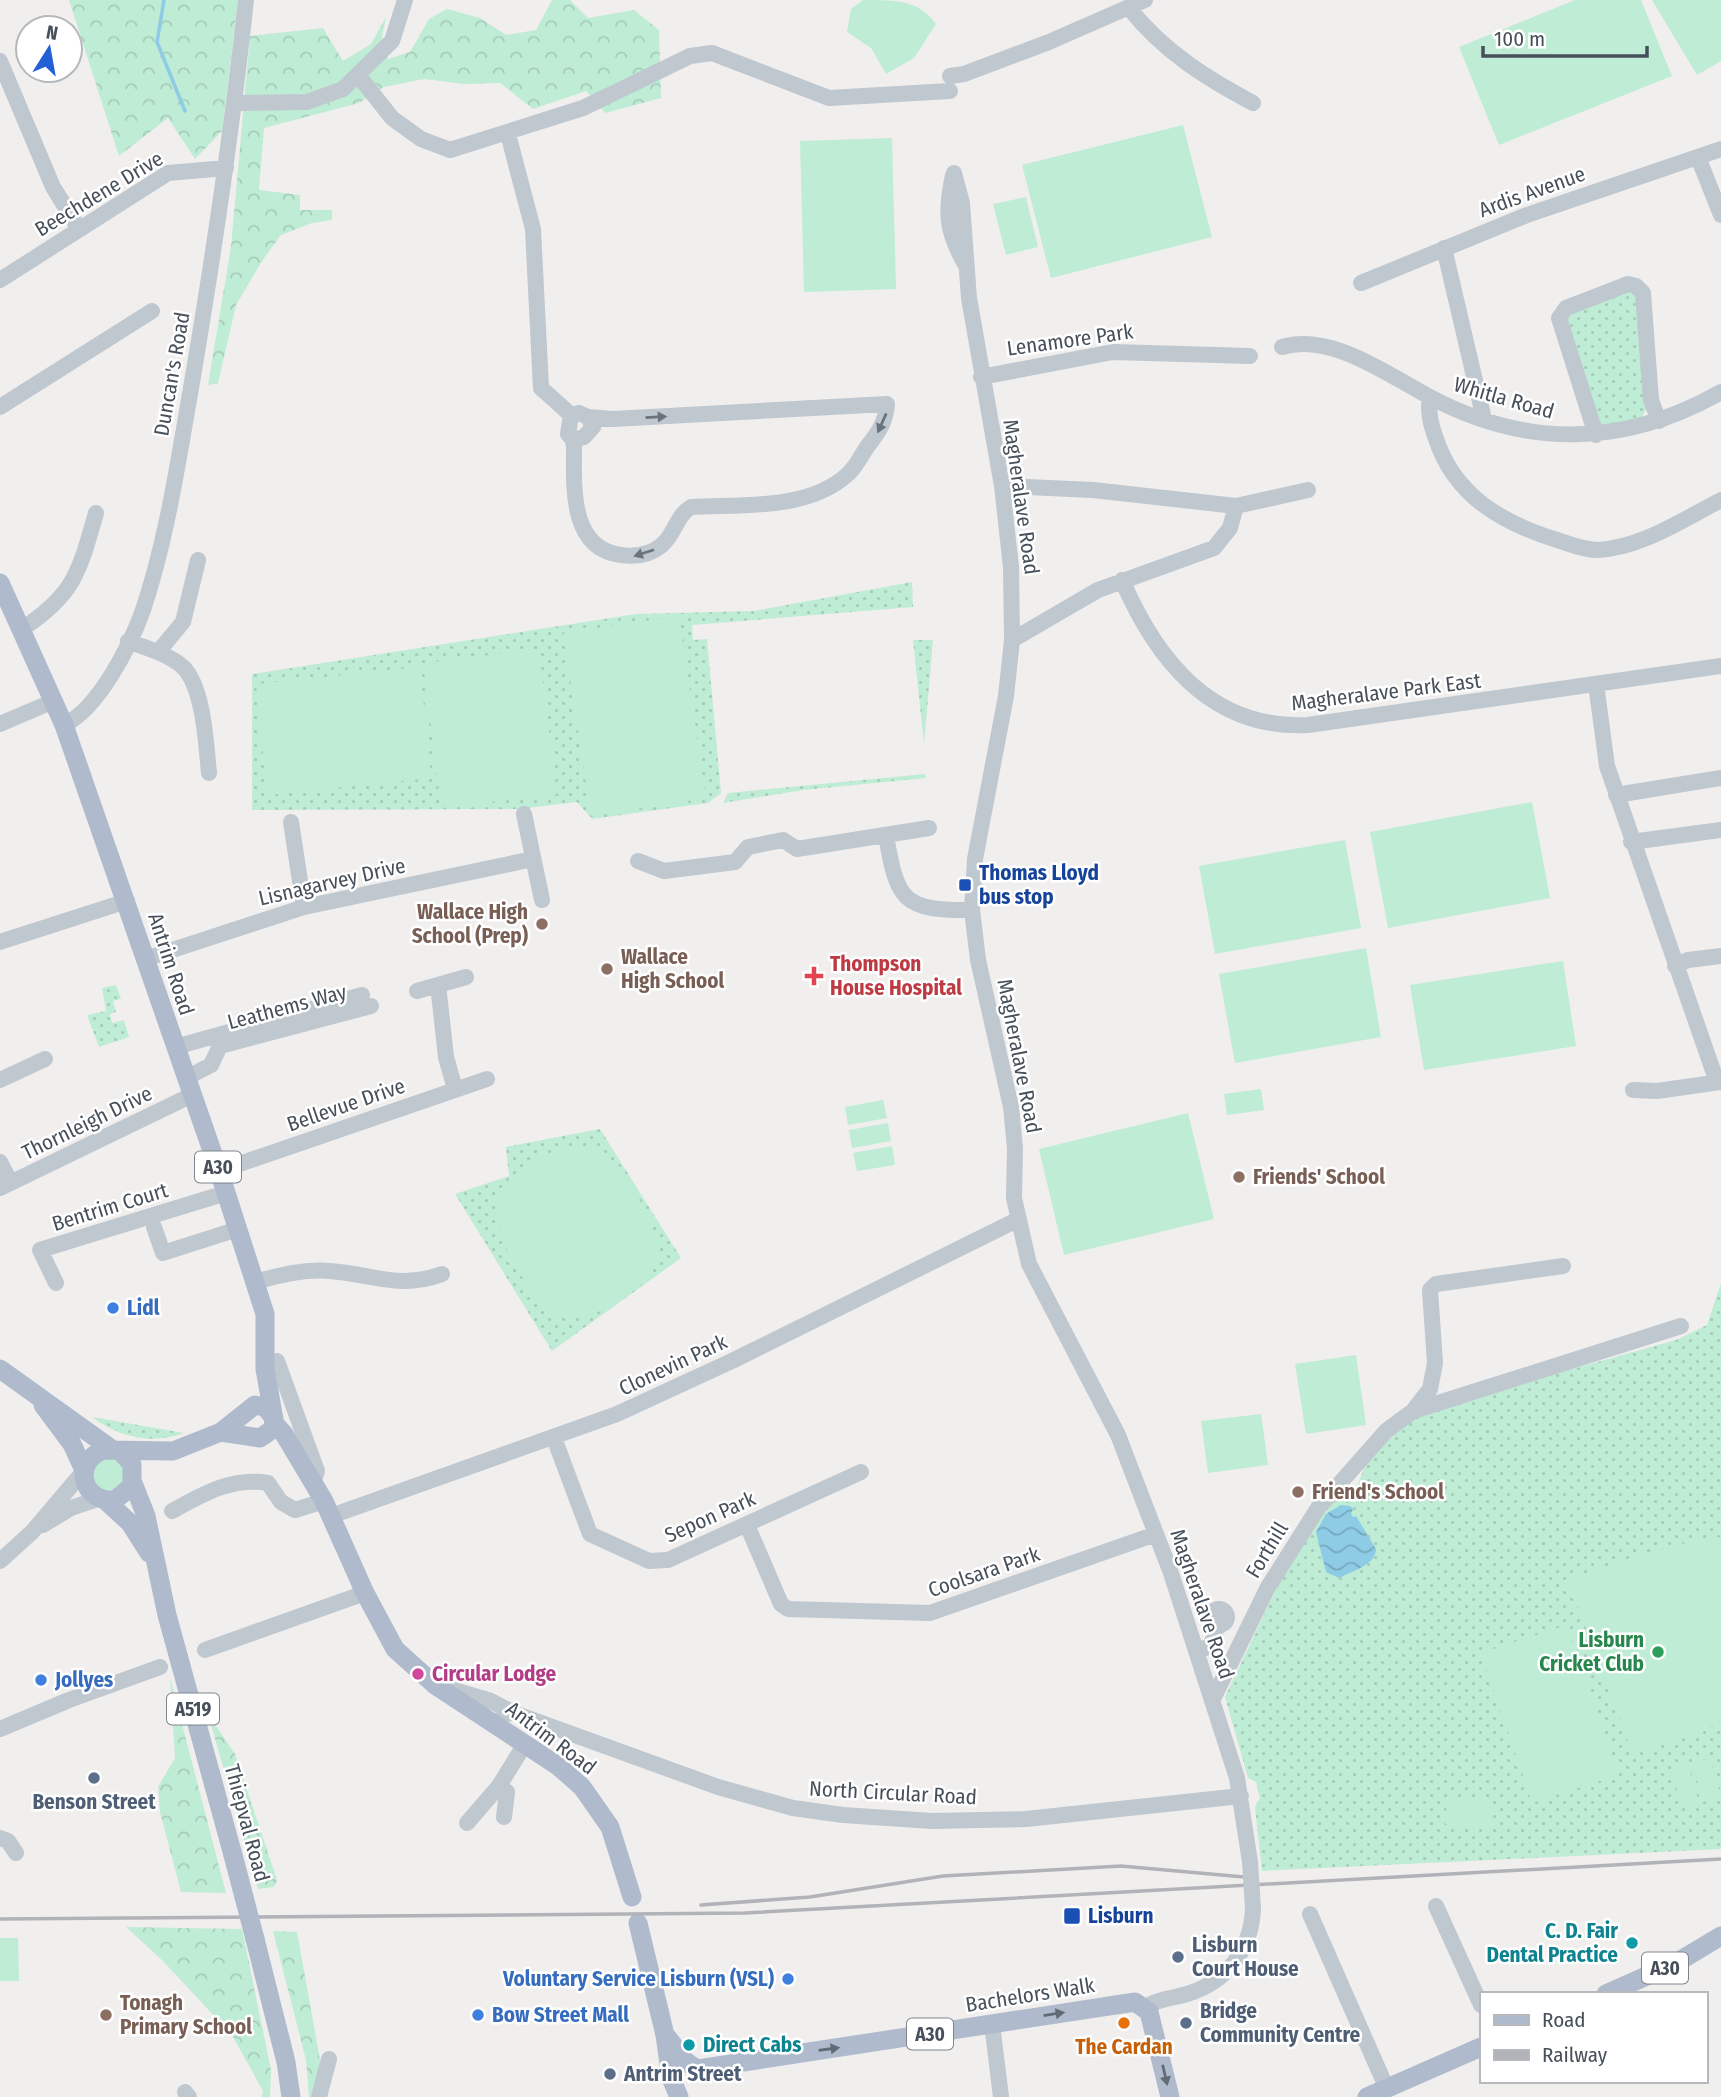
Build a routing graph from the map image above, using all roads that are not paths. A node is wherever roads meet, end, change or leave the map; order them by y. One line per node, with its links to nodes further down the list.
1 (246, 0): 7 (street, Duncan's Road)
2 (405, 0): 6 (street)
3 (1145, 0): 4 (street)
4 (1129, 8): 8 (street); 9 (street)
5 (0, 61): 14 (street)
6 (358, 75): 7 (street); 9 (street)
7 (234, 103): 12 (street, Duncan's Road)
8 (1253, 103)
9 (508, 134): 26 (street)
10 (1721, 149): 11 (street, Ardis Avenue)
11 (1698, 157): 13 (street); 15 (street, Ardis Avenue)
12 (226, 168): 14 (street, Beechdene Drive); 42 (street, Duncan's Road)
13 (1721, 215)
14 (79, 229): 17 (street, Beechdene Drive)
15 (1444, 248): 18 (street, Ardis Avenue); 28 (street)
16 (966, 265): 16 (street, Magheralave Road); 22 (street, Magheralave Road)
17 (0, 280)
18 (1361, 283)
19 (152, 311): 25 (street)
20 (1282, 347): 24 (street, Whitla Road)
21 (1250, 356): 22 (street, Lenamore Park)
22 (981, 377): 32 (street, Magheralave Road)
23 (1721, 392): 29 (street, Whitla Road)
24 (1430, 397): 28 (street, Whitla Road); 34 (street)
25 (0, 407)
26 (571, 415): 27 (street); 31 (street)
27 (588, 417): 31 (street); 31 (street, one-way to 31)
28 (1484, 419): 30 (street, Whitla Road)
29 (1658, 421): 30 (street, Whitla Road); 30 (street)
30 (1596, 435)
31 (573, 440)
32 (1002, 486): 35 (street); 41 (street, Magheralave Road)
33 (1308, 490): 35 (street)
34 (1721, 500)
35 (1236, 506): 38 (street)
36 (96, 513): 40 (street)
37 (198, 560): 43 (street)
38 (1122, 580): 41 (street); 45 (street, Magheralave Park East)
39 (0, 583): 40 (main road, Antrim Road / A30)
40 (22, 629): 46 (main road, Antrim Road / A30)
41 (1012, 640): 63 (street, Magheralave Road)
42 (128, 641): 43 (street); 48 (street, Duncan's Road)
43 (158, 652): 49 (street)
44 (1721, 666): 45 (street, Magheralave Park East)
45 (1596, 684): 51 (street)
46 (54, 701): 47 (street); 48 (main road, Antrim Road / A30)
47 (0, 724)
48 (64, 725): 61 (main road, Antrim Road / A30)
49 (209, 774)
50 (1721, 778): 51 (street)
51 (1616, 795): 57 (street)
52 (524, 814): 58 (street)
53 (291, 822): 62 (street)
54 (929, 828): 56 (street)
55 (1721, 830): 57 (street)
56 (886, 835): 59 (street); 63 (street)
57 (1631, 842): 67 (street)
58 (533, 859): 60 (street); 62 (street, Lisnagarvey Drive)
59 (642, 869)
60 (541, 900)
61 (127, 901): 64 (street); 66 (main road, Antrim Road / A30)
62 (304, 907): 66 (street, Lisnagarvey Drive)
63 (972, 910): 83 (street, Magheralave Road)
64 (0, 942)
65 (1721, 956): 67 (street)
66 (145, 959): 71 (main road, Antrim Road / A30)
67 (1675, 965): 75 (street)
68 (466, 977): 69 (street)
69 (438, 985): 70 (street); 77 (street)
70 (417, 991)
71 (175, 1046): 76 (main road, Antrim Road / A30); 76 (street, Leathems Way)
72 (45, 1059): 74 (street)
73 (487, 1079): 77 (street, Bellevue Drive)
74 (0, 1080)
75 (1719, 1082): 78 (street)
76 (189, 1087): 80 (main road, Antrim Road / A30); 81 (street, Thornleigh Drive)
77 (455, 1089): 80 (street, Bellevue Drive)
78 (1633, 1090)
79 (0, 1162): 81 (street)
80 (219, 1171): 82 (main road, Antrim Road / A30)
81 (5, 1186)
82 (226, 1193): 85 (main road, Antrim Road / A30); 89 (street, Bentrim Court)
83 (1019, 1219): 100 (street, Clonevin Park); 113 (street, Magheralave Road)
84 (154, 1227): 85 (street, Bentrim Court)
85 (238, 1229): 88 (main road, Antrim Road / A30)
86 (1563, 1266): 95 (street, Forthill)
87 (442, 1274): 88 (street)
88 (255, 1282): 91 (main road, Antrim Road / A30)
89 (56, 1283)
90 (1681, 1326): 95 (street, Forthill)
91 (271, 1365): 94 (street); 96 (main road, Antrim Road / A30); 97 (main road, Antrim Road / A30)
92 (0, 1369): 93 (main road, A519)
93 (28, 1388): 101 (main road, A519); 104 (main road, A519)
94 (295, 1411): 97 (street); 107 (street)
95 (1413, 1411): 122 (street, Forthill)
96 (245, 1412): 97 (main road); 98 (main road, A30); 99 (main road)
97 (274, 1419): 99 (main road); 103 (main road, Antrim Road / A30)
98 (221, 1432): 99 (main road, A30); 102 (main road, A30)
99 (253, 1437): 103 (main road, Antrim Road / A30)
100 (554, 1438): 109 (street, Clonevin Park); 111 (street, Sepon Park)
101 (117, 1451): 102 (main road, A30); 104 (main road); 106 (main road, A519)
102 (173, 1451): 106 (main road, A30)
103 (300, 1465): 107 (main road, Antrim Road / A30)
104 (83, 1471): 108 (main road, A519); 112 (street)
105 (862, 1472): 111 (street, Sepon Park)
106 (134, 1481): 108 (main road); 115 (main road, Thiepval Road / A519)
107 (313, 1483): 109 (main road, Antrim Road / A30)
108 (102, 1500): 112 (street); 115 (main road, Thiepval Road / A519)
109 (328, 1509): 110 (street, Clonevin Park); 116 (main road, Antrim Road / A30)
110 (172, 1511)
111 (747, 1525): 113 (street, Coolsara Park)
112 (32, 1532): 114 (street)
113 (1156, 1534): 119 (street, Magheralave Road)
114 (1, 1561)
115 (155, 1563): 147 (main road, Thiepval Road / A519, bridge)
116 (365, 1593): 118 (street); 121 (main road, Antrim Road / A30)
117 (1218, 1624): 119 (street)
118 (205, 1650)
119 (1197, 1652): 122 (street, Magheralave Road)
120 (160, 1667): 125 (street)
121 (435, 1685): 123 (street, North Circular Road); 124 (main road, Antrim Road / A30)
122 (1213, 1699): 128 (street, Magheralave Road)
123 (514, 1713): 124 (street); 128 (street, North Circular Road)
124 (495, 1723): 126 (main road, Antrim Road / A30)
125 (0, 1729)
126 (525, 1744): 127 (street); 133 (main road, Antrim Road / A30)
127 (499, 1786): 129 (street); 130 (street)
128 (1241, 1796): 140 (street, Magheralave Road, bridge)
129 (504, 1817)
130 (467, 1823)
131 (0, 1838): 132 (street)
132 (16, 1853)
133 (632, 1897)
134 (1436, 1906): 139 (street)
135 (1310, 1914): 146 (street)
136 (638, 1923): 142 (main road, A30)
137 (1721, 1936): 138 (main road, A30)
138 (1610, 1992)
139 (1480, 2003)
140 (1146, 2007): 141 (main road, Bachelors Walk / A30, one-way to 140); 152 (main road, one-way to 152)
141 (992, 2024): 145 (main road, Bachelors Walk / A30, one-way to 141); 151 (street)
142 (666, 2035): 145 (main road, Bachelors Walk / A30); 149 (main road, A30)
143 (1480, 2048): 146 (main road)
144 (329, 2059): 148 (street)
145 (713, 2067): 150 (main road)
146 (1387, 2089): 153 (main road)
147 (291, 2097)
148 (319, 2097)
149 (680, 2097)
150 (687, 2097)
151 (1001, 2097)
152 (1170, 2097)
153 (1367, 2097)

